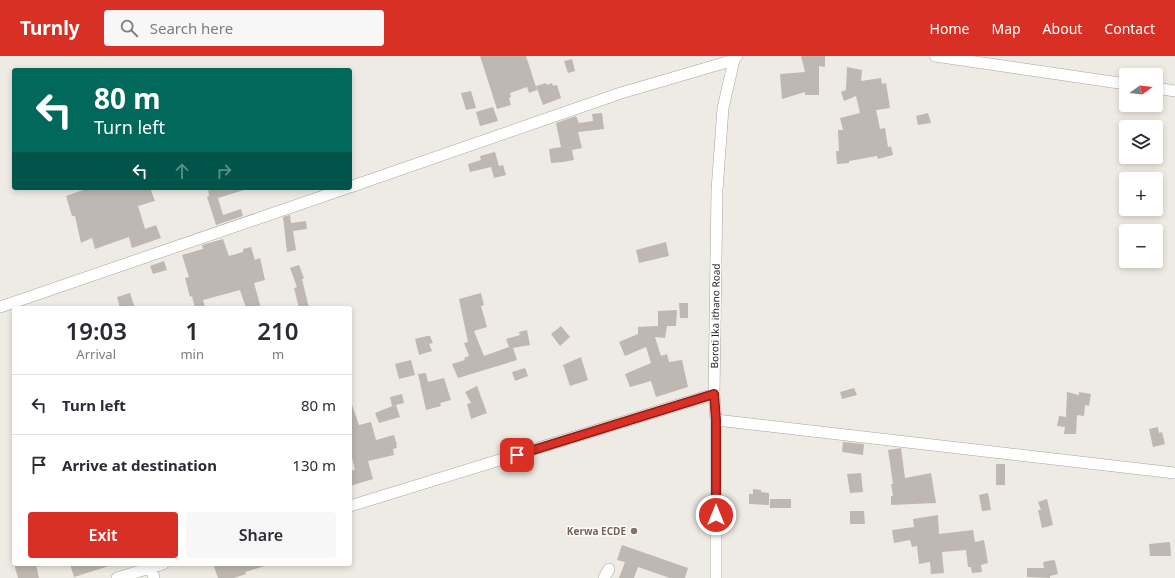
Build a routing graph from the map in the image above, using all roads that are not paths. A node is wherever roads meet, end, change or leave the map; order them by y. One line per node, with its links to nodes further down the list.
1 (935, 56): 3 (street)
2 (735, 58): 6 (street); 9 (street, Boroti Ika ithano Road)
3 (1119, 83)
4 (1163, 89): 5 (street)
5 (1175, 91)
6 (352, 186)
7 (341, 190): 8 (street)
8 (0, 307)
9 (714, 394): 10 (street, Boroti Ika ithano Road); 12 (street)
10 (716, 420): 11 (street); 16 (street, Boroti Ika ithano Road)
11 (1175, 473)
12 (352, 505)
13 (161, 566): 14 (street)
14 (153, 573): 15 (street)
15 (117, 578)
16 (716, 578)

